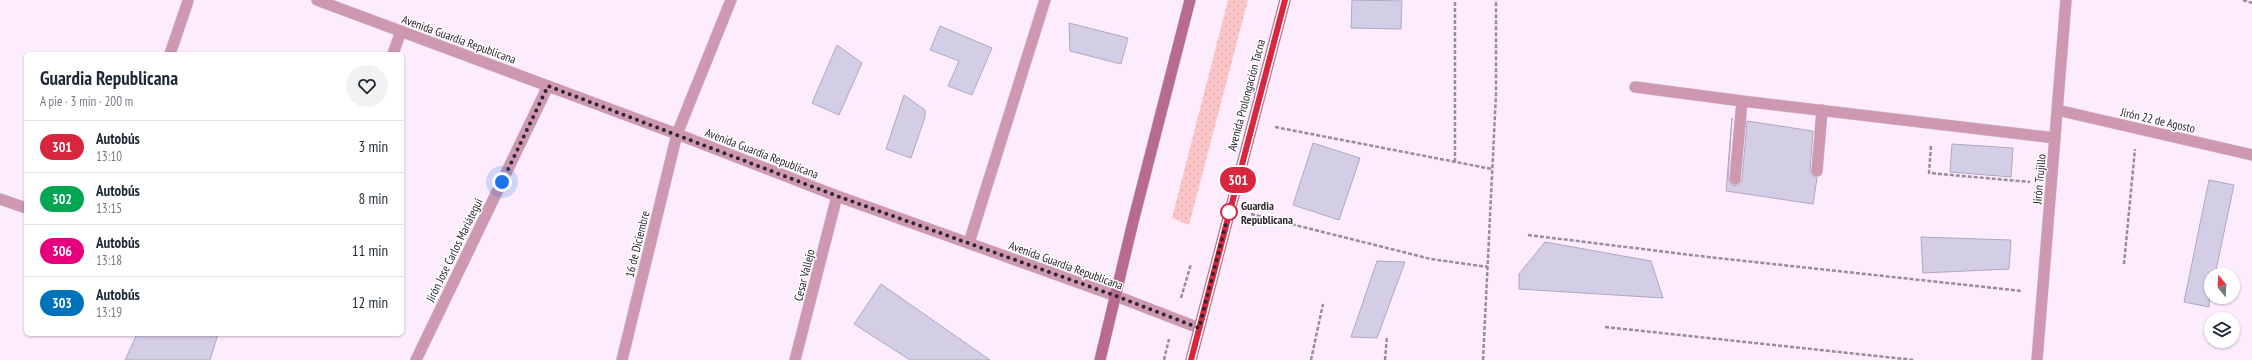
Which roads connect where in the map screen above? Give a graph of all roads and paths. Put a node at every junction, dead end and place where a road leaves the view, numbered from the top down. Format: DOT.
graph roads {
  1 [pos="317,0"];
  2 [pos="731,0"];
  3 [pos="1045,0"];
  4 [pos="1190,0"];
  5 [pos="1285,0"];
  6 [pos="1455,0"];
  7 [pos="1496,0"];
  8 [pos="2066,0"];
  9 [pos="2243,0"];
  10 [pos="188,1"];
  11 [pos="2252,3"];
  12 [pos="401,31"];
  13 [pos="171,52"];
  14 [pos="394,52"];
  15 [pos="548,86"];
  16 [pos="1635,87"];
  17 [pos="1742,101"];
  18 [pos="1822,110"];
  19 [pos="2058,110"];
  20 [pos="1253,122"];
  21 [pos="1932,123"];
  22 [pos="2137,128"];
  23 [pos="677,134"];
  24 [pos="2056,138"];
  25 [pos="2252,155"];
  26 [pos="1455,162"];
  27 [pos="1492,169"];
  28 [pos="1817,171"];
  29 [pos="1735,178"];
  30 [pos="2052,184"];
  31 [pos="837,196"];
  32 [pos="0,199"];
  33 [pos="24,207"];
  34 [pos="1230,208"];
  35 [pos="1528,234"];
  36 [pos="969,243"];
  37 [pos="2124,264"];
  38 [pos="1488,267"];
  39 [pos="2042,293"];
  40 [pos="1116,296"];
  41 [pos="1323,304"];
  42 [pos="1606,327"];
  43 [pos="1199,328"];
  44 [pos="1387,336"];
  45 [pos="1867,355"];
  46 [pos="416,360"];
  47 [pos="622,360"];
  48 [pos="795,360"];
  49 [pos="1100,360"];
  50 [pos="1191,360"];
  51 [pos="1311,360"];
  52 [pos="1385,360"];
  53 [pos="1483,360"];
  54 [pos="1866,360"];
  55 [pos="1914,360"];
  56 [pos="2037,360"];
  1 -- 12 [label="street, Avenida Guardia Republicana"];
  2 -- 23 [label="street, 16 de Diciembre"];
  3 -- 36 [label="street"];
  4 -- 40 [label="main road"];
  5 -- 20 [label="main road, Avenida Prolongación Tacna"];
  6 -- 26 [label="path"];
  7 -- 27 [label="path"];
  8 -- 19 [label="street, Jirón Trujillo"];
  9 -- 11 [label="path"];
  10 -- 13 [label="street"];
  12 -- 14 [label="street"];
  12 -- 15 [label="street, Avenida Guardia Republicana"];
  15 -- 23 [label="street, Avenida Guardia Republicana"];
  15 -- 46 [label="street, Jirón Jose Carlos Mariátegui"];
  16 -- 17 [label="street"];
  17 -- 18 [label="street"];
  17 -- 29 [label="street"];
  18 -- 21 [label="street"];
  18 -- 28 [label="street"];
  19 -- 22 [label="street, Jirón 22 de Agosto"];
  19 -- 24 [label="street, Jirón Trujillo"];
  20 -- 26 [label="path"];
  20 -- 34 [label="main road, Avenida Prolongación Tacna"];
  21 -- 24 [label="street"];
  21 -- 30 [label="path"];
  22 -- 25 [label="street, Jirón 22 de Agosto"];
  22 -- 37 [label="path"];
  23 -- 31 [label="street, Avenida Guardia Republicana"];
  23 -- 47 [label="street, 16 de Diciembre"];
  24 -- 30 [label="street, Jirón Trujillo"];
  26 -- 27 [label="path"];
  27 -- 38 [label="path"];
  30 -- 39 [label="street, Jirón Trujillo"];
  31 -- 36 [label="street, Avenida Guardia Republicana"];
  31 -- 48 [label="street, Cesar Vallejo"];
  32 -- 33 [label="street"];
  34 -- 38 [label="path"];
  34 -- 43 [label="main road, Avenida Prolongación Tacna"];
  35 -- 39 [label="path"];
  36 -- 40 [label="street, Avenida Guardia Republicana"];
  38 -- 53 [label="path"];
  39 -- 56 [label="street, Jirón Trujillo"];
  40 -- 43 [label="street, Avenida Guardia Republicana"];
  40 -- 49 [label="main road"];
  41 -- 51 [label="path"];
  42 -- 45 [label="path"];
  43 -- 50 [label="main road, Avenida Prolongación Tacna"];
  44 -- 52 [label="path"];
  45 -- 54 [label="path"];
  45 -- 55 [label="path"];
}
